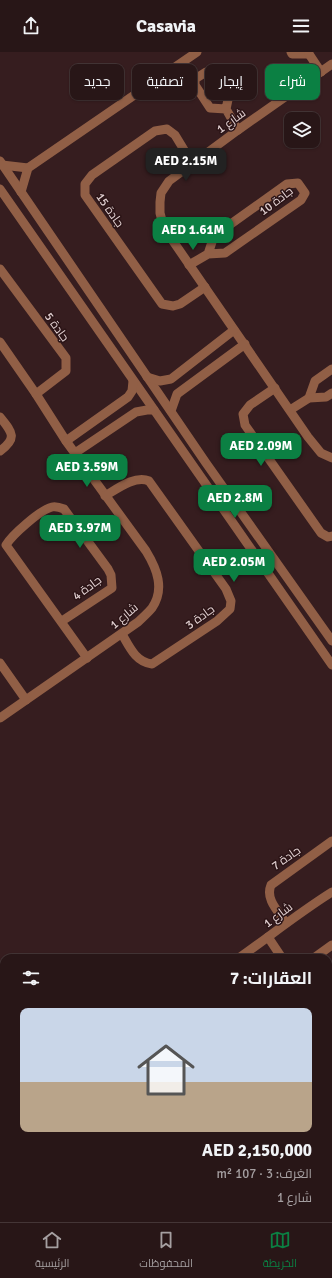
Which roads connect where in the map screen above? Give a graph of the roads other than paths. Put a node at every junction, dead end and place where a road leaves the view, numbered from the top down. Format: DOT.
graph roads {
  1 [pos="197,52"];
  2 [pos="291,52"];
  3 [pos="309,53"];
  4 [pos="332,64"];
  5 [pos="321,72"];
  6 [pos="226,109"];
  7 [pos="238,130"];
  8 [pos="1,163"];
  9 [pos="192,163"];
  10 [pos="28,168"];
  11 [pos="0,189"];
  12 [pos="21,192"];
  13 [pos="208,254"];
  14 [pos="189,265"];
  15 [pos="0,269"];
  16 [pos="74,270"];
  17 [pos="62,278"];
  18 [pos="205,287"];
  19 [pos="86,288"];
  20 [pos="75,297"];
  21 [pos="234,330"];
  22 [pos="0,342"];
  23 [pos="245,344"];
  24 [pos="332,369"];
  25 [pos="147,377"];
  26 [pos="133,381"];
  27 [pos="275,388"];
  28 [pos="332,393"];
  29 [pos="36,394"];
  30 [pos="309,398"];
  31 [pos="154,410"];
  32 [pos="290,410"];
  33 [pos="171,411"];
  34 [pos="0,417"];
  35 [pos="66,441"];
  36 [pos="0,451"];
  37 [pos="75,453"];
  38 [pos="332,458"];
  39 [pos="106,496"];
  40 [pos="235,503"];
  41 [pos="222,509"];
  42 [pos="246,519"];
  43 [pos="235,527"];
  44 [pos="332,536"];
  45 [pos="62,621"];
  46 [pos="122,634"];
  47 [pos="332,642"];
  48 [pos="87,658"];
  49 [pos="332,665"];
  50 [pos="1,666"];
  51 [pos="26,700"];
  52 [pos="0,718"];
  53 [pos="332,841"];
  54 [pos="332,892"];
  55 [pos="286,923"];
  56 [pos="268,937"];
  57 [pos="332,945"];
  58 [pos="245,954"];
  59 [pos="279,954"];
  60 [pos="320,954"];
  1 -- 10 [label="street"];
  2 -- 3 [label="street"];
  3 -- 5 [label="street"];
  4 -- 5 [label="street, شارع 1"];
  5 -- 7 [label="street, شارع 1"];
  6 -- 7 [label="street"];
  7 -- 9 [label="street, شارع 1"];
  8 -- 10 [label="street"];
  8 -- 12 [label="street"];
  9 -- 14 [label="street, شارع 1"];
  9 -- 18 [label="street, جادة 15"];
  10 -- 12 [label="street"];
  11 -- 17 [label="street"];
  12 -- 16 [label="street"];
  13 -- 13 [label="street, جادة 10"];
  13 -- 14 [label="street, جادة 10"];
  14 -- 18 [label="street, شارع 1"];
  15 -- 29 [label="street, جادة 5"];
  16 -- 17 [label="street"];
  16 -- 19 [label="street"];
  17 -- 20 [label="street"];
  18 -- 21 [label="street, شارع 1"];
  19 -- 20 [label="street"];
  19 -- 25 [label="street"];
  20 -- 26 [label="street"];
  21 -- 23 [label="street, شارع 1"];
  21 -- 25 [label="street"];
  22 -- 29 [label="street, شارع 1"];
  23 -- 27 [label="street, شارع 1"];
  23 -- 33 [label="street"];
  24 -- 30 [label="street"];
  25 -- 33 [label="street"];
  26 -- 31 [label="street"];
  26 -- 35 [label="street"];
  27 -- 32 [label="street, شارع 1"];
  27 -- 44 [label="street"];
  28 -- 30 [label="street"];
  29 -- 35 [label="street, شارع 1"];
  30 -- 32 [label="street"];
  31 -- 37 [label="street"];
  31 -- 41 [label="street"];
  32 -- 38 [label="street, شارع 1"];
  33 -- 40 [label="street"];
  34 -- 36 [label="street"];
  35 -- 37 [label="street, شارع 1"];
  37 -- 39 [label="street, شارع 1"];
  39 -- 46 [label="street, شارع 1"];
  39 -- 46 [label="street, جادة 3"];
  40 -- 41 [label="street"];
  40 -- 42 [label="street"];
  41 -- 43 [label="street"];
  42 -- 43 [label="street"];
  42 -- 47 [label="street"];
  43 -- 49 [label="street"];
  45 -- 45 [label="street, جادة 4"];
  45 -- 48 [label="street, جادة 4"];
  46 -- 48 [label="street, شارع 1"];
  48 -- 51 [label="street, شارع 1"];
  50 -- 51 [label="street"];
  51 -- 52 [label="street, شارع 1"];
  53 -- 55 [label="street, جادة 7"];
  54 -- 55 [label="street, شارع 1"];
  55 -- 56 [label="street, شارع 1"];
  56 -- 58 [label="street, شارع 1"];
  56 -- 59 [label="street"];
  57 -- 60 [label="street"];
}
